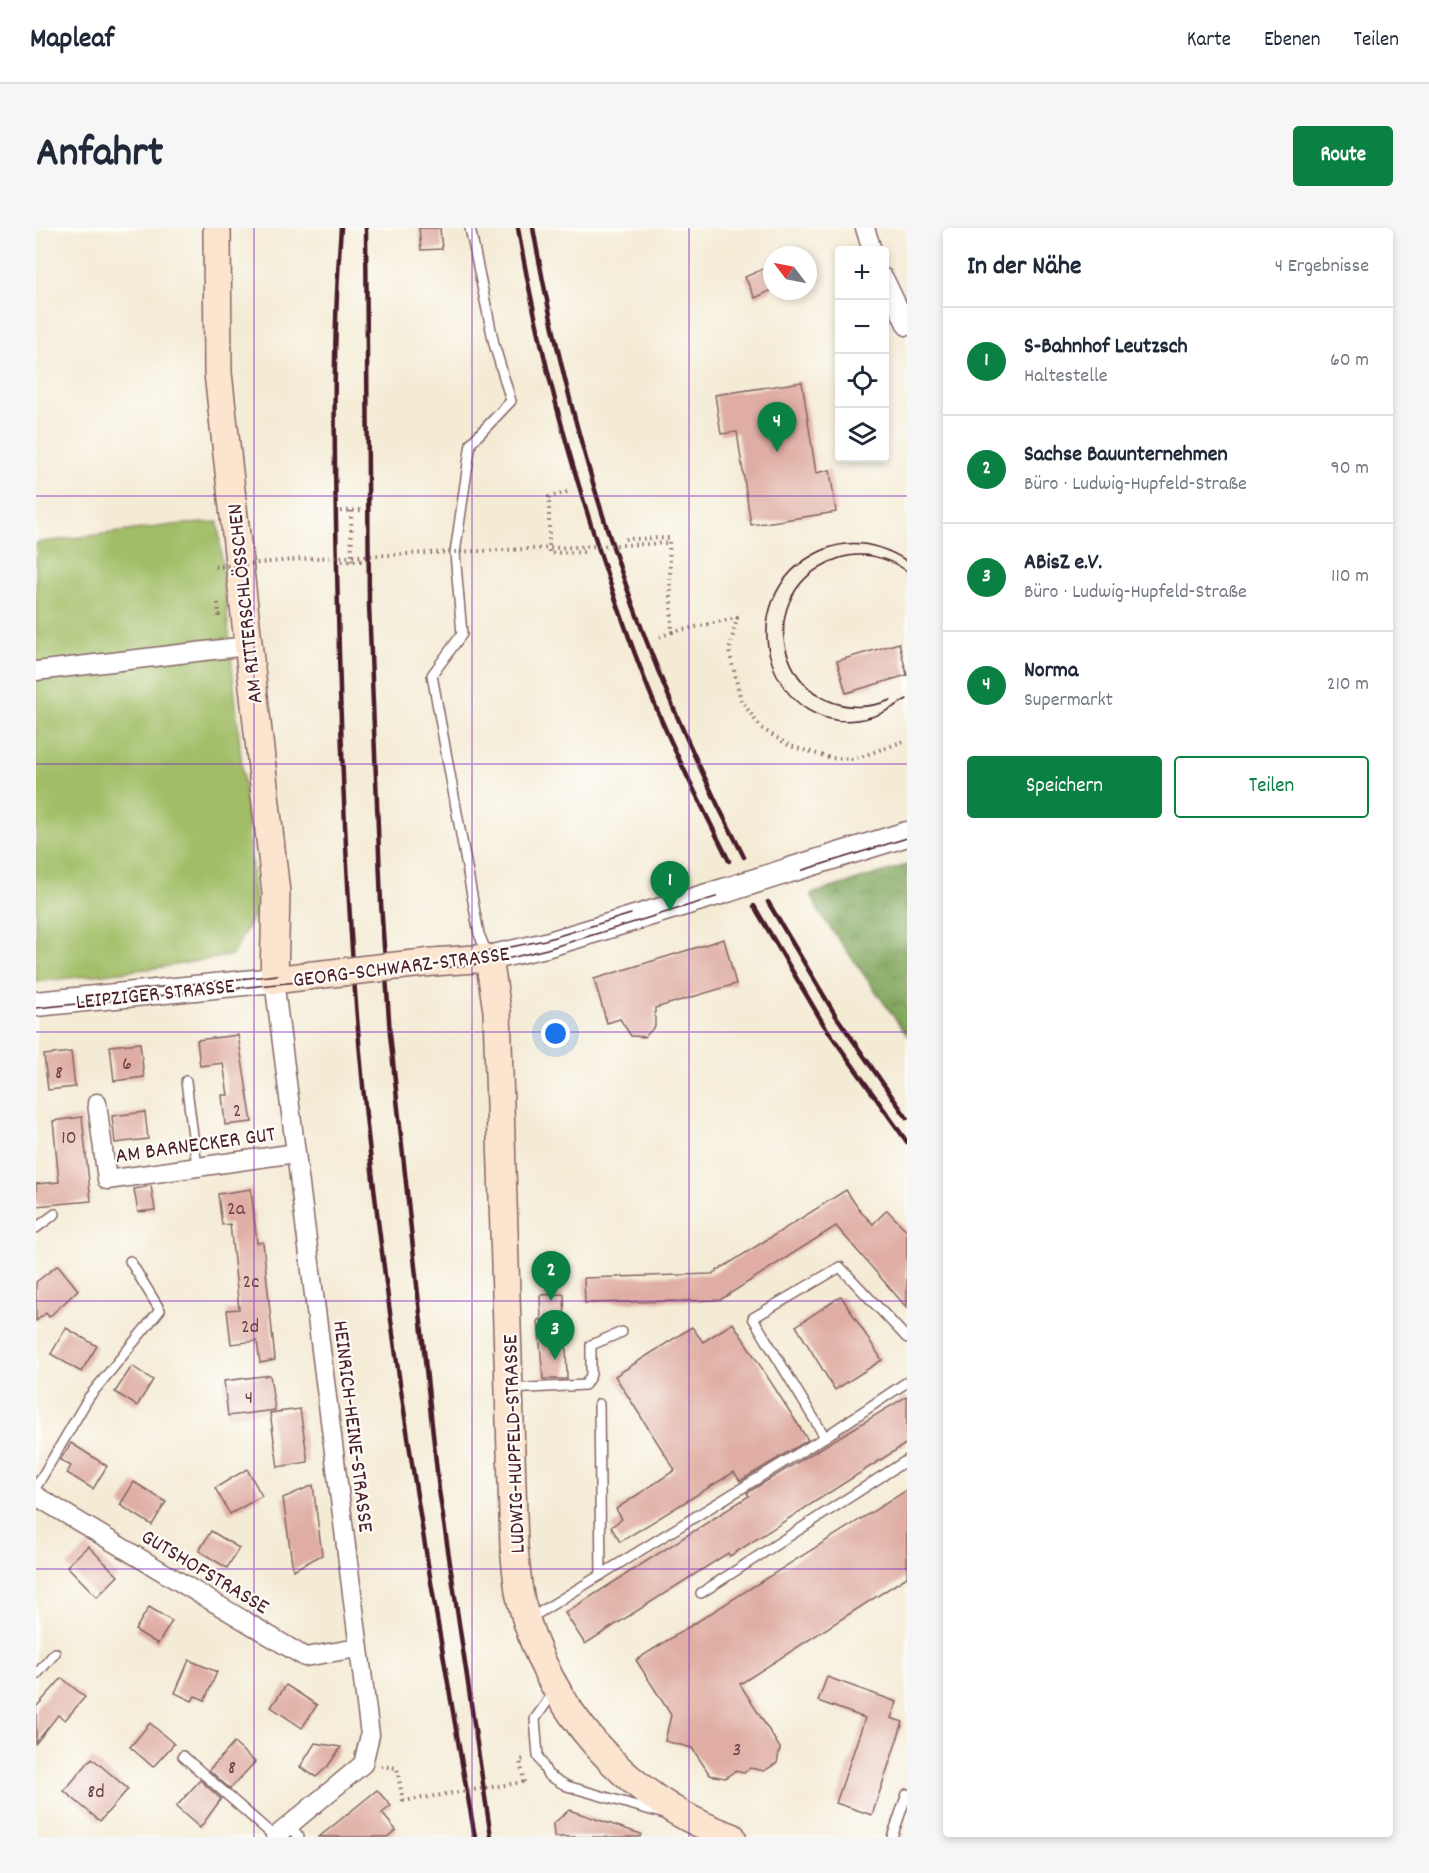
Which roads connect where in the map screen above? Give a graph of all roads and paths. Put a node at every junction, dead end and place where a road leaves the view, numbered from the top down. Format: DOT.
graph roads {
  1 [pos="217,228"];
  2 [pos="470,228"];
  3 [pos="865,228"];
  4 [pos="871,246"];
  5 [pos="889,287"];
  6 [pos="907,326"];
  7 [pos="567,492"];
  8 [pos="363,510"];
  9 [pos="341,511"];
  10 [pos="351,511"];
  11 [pos="625,539"];
  12 [pos="669,540"];
  13 [pos="549,551"];
  14 [pos="587,552"];
  15 [pos="352,559"];
  16 [pos="342,561"];
  17 [pos="364,561"];
  18 [pos="214,567"];
  19 [pos="672,632"];
  20 [pos="660,637"];
  21 [pos="248,646"];
  22 [pos="36,671"];
  23 [pos="907,740"];
  24 [pos="907,834"];
  25 [pos="489,958"];
  26 [pos="274,980"];
  27 [pos="36,1004"];
  28 [pos="186,1081"];
  29 [pos="97,1103"];
  30 [pos="296,1153"];
  31 [pos="196,1167"];
  32 [pos="55,1214"];
  33 [pos="36,1228"];
  34 [pos="130,1261"];
  35 [pos="622,1332"];
  36 [pos="907,1338"];
  37 [pos="907,1382"];
  38 [pos="509,1389"];
  39 [pos="599,1404"];
  40 [pos="825,1437"];
  41 [pos="907,1460"];
  42 [pos="36,1487"];
  43 [pos="36,1496"];
  44 [pos="601,1575"];
  45 [pos="701,1593"];
  46 [pos="527,1621"];
  47 [pos="358,1648"];
  48 [pos="55,1653"];
  49 [pos="36,1675"];
  50 [pos="555,1690"];
  51 [pos="183,1756"];
  52 [pos="520,1760"];
  53 [pos="397,1768"];
  54 [pos="907,1794"];
  55 [pos="699,1825"];
  56 [pos="295,1831"];
  57 [pos="275,1837"];
  58 [pos="732,1837"];
  59 [pos="892,1837"];
  1 -- 21 [label="main road, AM RITTERSCHLÖSSCHEN"];
  2 -- 25 [label="lane"];
  3 -- 4 [label="street"];
  5 -- 6 [label="street"];
  7 -- 13 [label="path"];
  8 -- 10 [label="path"];
  9 -- 10 [label="path"];
  10 -- 15 [label="path"];
  11 -- 12 [label="path"];
  12 -- 13 [label="path, bridge"];
  12 -- 19 [label="path"];
  13 -- 14 [label="path"];
  13 -- 15 [label="path, bridge"];
  15 -- 16 [label="path"];
  15 -- 17 [label="path"];
  15 -- 18 [label="path, bridge"];
  19 -- 20 [label="path"];
  19 -- 23 [label="path"];
  21 -- 22 [label="street"];
  21 -- 26 [label="main road, AM RITTERSCHLÖSSCHEN"];
  24 -- 25 [label="street, GEORG-SCHWARZ-STRASSE, bridge"];
  25 -- 26 [label="main road, GEORG-SCHWARZ-STRASSE, bridge"];
  25 -- 38 [label="main road, LUDWIG-HUPFELD-STRASSE"];
  26 -- 27 [label="street, LEIPZIGER STRASSE"];
  26 -- 30 [label="street, HEINRICH-HEINE-STRASSE"];
  28 -- 31 [label="lane"];
  29 -- 31 [label="street, AM BARNECKER GUT"];
  30 -- 31 [label="street, AM BARNECKER GUT"];
  30 -- 47 [label="street, HEINRICH-HEINE-STRASSE"];
  32 -- 33 [label="lane"];
  34 -- 42 [label="lane"];
  35 -- 38 [label="lane"];
  36 -- 40 [label="lane"];
  37 -- 40 [label="lane"];
  38 -- 46 [label="main road, LUDWIG-HUPFELD-STRASSE"];
  39 -- 44 [label="lane"];
  40 -- 44 [label="lane"];
  41 -- 45 [label="lane"];
  43 -- 47 [label="street, GUTSHOFSTRASSE"];
  44 -- 46 [label="lane"];
  46 -- 50 [label="main road, LUDWIG-HUPFELD-STRASSE"];
  47 -- 56 [label="street, HEINRICH-HEINE-STRASSE"];
  48 -- 49 [label="lane"];
  50 -- 55 [label="main road, LUDWIG-HUPFELD-STRASSE"];
  50 -- 55 [label="lane"];
  51 -- 57 [label="lane"];
  52 -- 53 [label="path, bridge"];
  54 -- 59 [label="lane"];
  55 -- 58 [label="main road, LUDWIG-HUPFELD-STRASSE"];
  56 -- 57 [label="street, HEINRICH-HEINE-STRASSE"];
}
